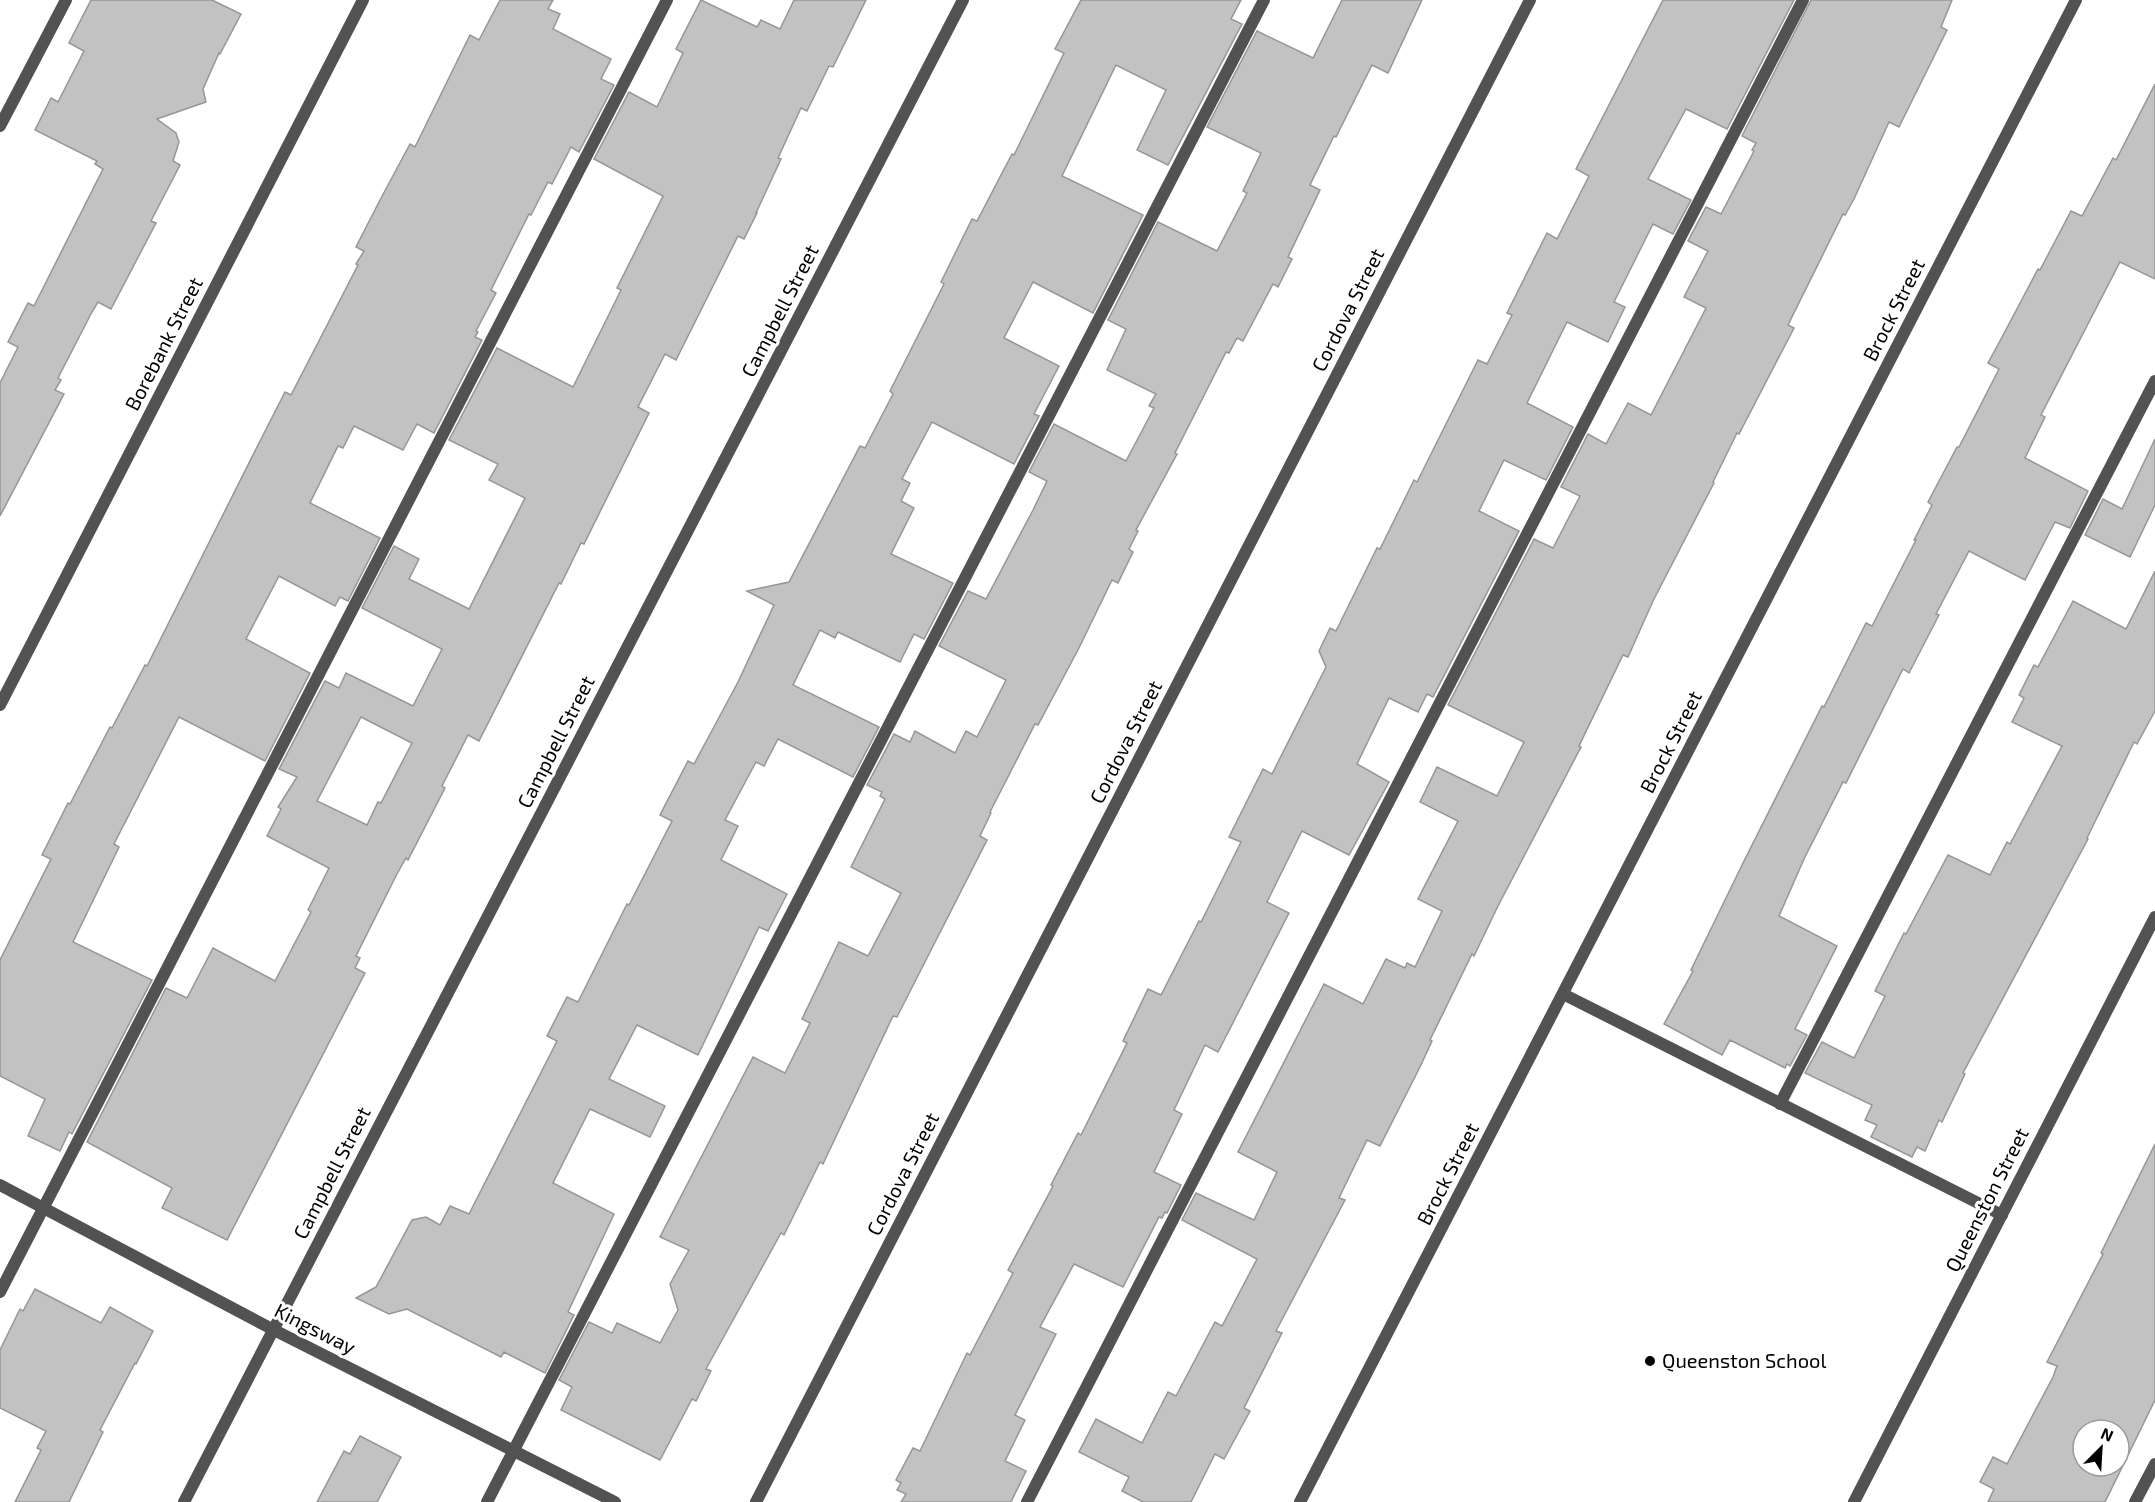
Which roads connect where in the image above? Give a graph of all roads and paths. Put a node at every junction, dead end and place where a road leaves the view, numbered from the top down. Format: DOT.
graph roads {
  1 [pos="66,0"];
  2 [pos="363,0"];
  3 [pos="667,0"];
  4 [pos="963,0"];
  5 [pos="1264,0"];
  6 [pos="1530,0"];
  7 [pos="1803,0"];
  8 [pos="2076,0"];
  9 [pos="0,126"];
  10 [pos="2155,381"];
  11 [pos="0,705"];
  12 [pos="2155,917"];
  13 [pos="1563,994"];
  14 [pos="1780,1104"];
  15 [pos="0,1185"];
  16 [pos="43,1208"];
  17 [pos="2002,1215"];
  18 [pos="0,1292"];
  19 [pos="272,1329"];
  20 [pos="513,1450"];
  21 [pos="2155,1464"];
  22 [pos="184,1502"];
  23 [pos="487,1502"];
  24 [pos="615,1502"];
  25 [pos="756,1502"];
  26 [pos="1027,1502"];
  27 [pos="1300,1502"];
  28 [pos="1854,1502"];
  29 [pos="2135,1502"];
  1 -- 9 [label="street"];
  2 -- 11 [label="street, Borebank Street"];
  3 -- 16 [label="street"];
  4 -- 19 [label="street, Campbell Street"];
  5 -- 20 [label="street"];
  6 -- 25 [label="street, Cordova Street"];
  7 -- 26 [label="street"];
  8 -- 13 [label="street, Brock Street"];
  10 -- 14 [label="street"];
  12 -- 17 [label="street, Queenston Street"];
  13 -- 14 [label="street"];
  13 -- 27 [label="street, Brock Street"];
  14 -- 17 [label="street"];
  15 -- 16 [label="street, Kingsway"];
  16 -- 18 [label="street"];
  16 -- 19 [label="street, Kingsway"];
  17 -- 28 [label="street, Queenston Street"];
  19 -- 20 [label="street, Kingsway"];
  19 -- 22 [label="street, Campbell Street"];
  20 -- 23 [label="street"];
  20 -- 24 [label="street, Kingsway"];
  21 -- 29 [label="street"];
}
